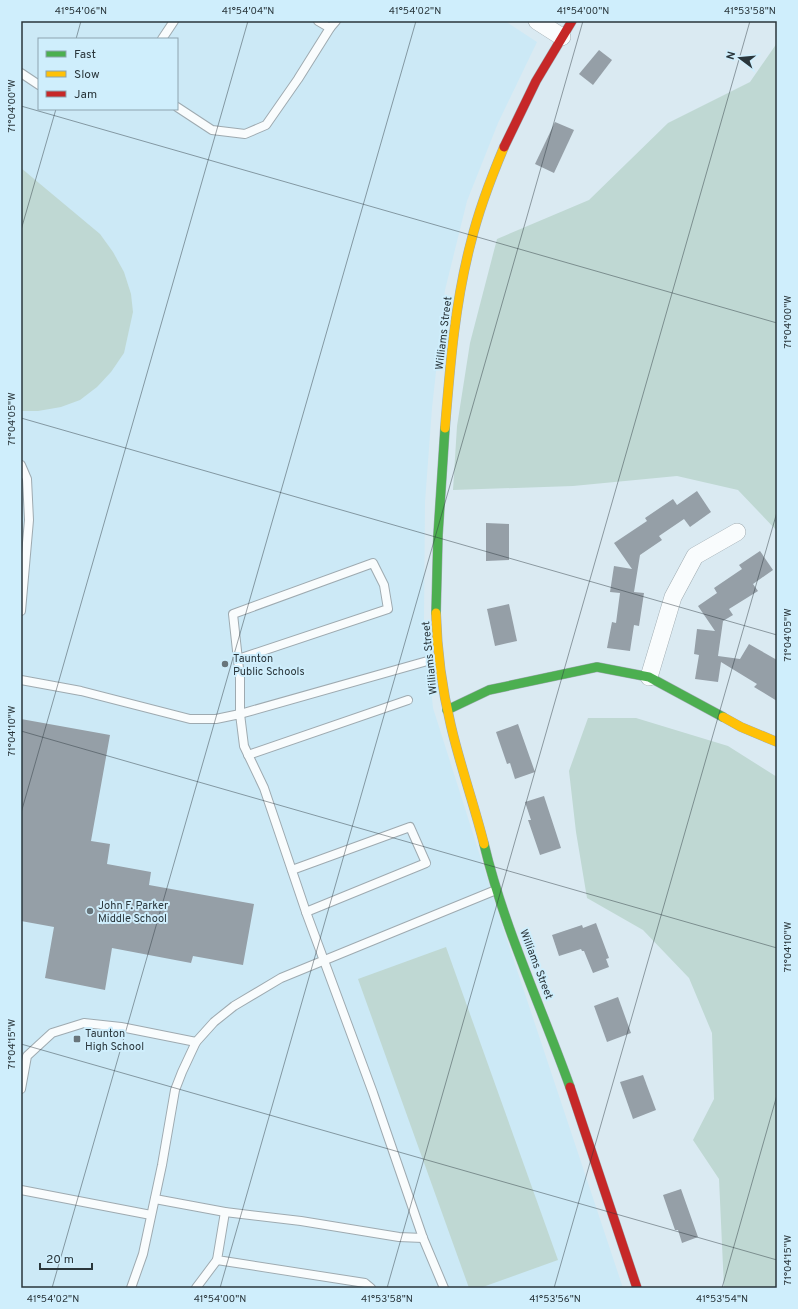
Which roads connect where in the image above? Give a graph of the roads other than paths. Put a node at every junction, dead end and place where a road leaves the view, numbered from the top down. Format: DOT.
graph roads {
  1 [pos="174,21"];
  2 [pos="318,21"];
  3 [pos="336,21"];
  4 [pos="537,21"];
  5 [pos="572,21"];
  6 [pos="330,28"];
  7 [pos="562,37"];
  8 [pos="163,38"];
  9 [pos="21,73"];
  10 [pos="38,84"];
  11 [pos="178,108"];
  12 [pos="21,465"];
  13 [pos="737,532"];
  14 [pos="21,611"];
  15 [pos="439,657"];
  16 [pos="238,659"];
  17 [pos="649,677"];
  18 [pos="21,680"];
  19 [pos="408,700"];
  20 [pos="447,710"];
  21 [pos="240,714"];
  22 [pos="777,742"];
  23 [pos="248,755"];
  24 [pos="292,870"];
  25 [pos="496,890"];
  26 [pos="306,912"];
  27 [pos="325,961"];
  28 [pos="196,1042"];
  29 [pos="21,1089"];
  30 [pos="21,1190"];
  31 [pos="155,1200"];
  32 [pos="225,1212"];
  33 [pos="151,1215"];
  34 [pos="423,1238"];
  35 [pos="217,1260"];
  36 [pos="131,1288"];
  37 [pos="196,1288"];
  38 [pos="371,1288"];
  39 [pos="444,1288"];
  40 [pos="637,1288"];
  1 -- 8 [label="lane"];
  2 -- 6 [label="lane"];
  3 -- 6 [label="lane"];
  4 -- 7 [label="street"];
  5 -- 7 [label="street, Williams Street"];
  6 -- 11 [label="lane"];
  7 -- 15 [label="street, Williams Street"];
  9 -- 10 [label="lane"];
  12 -- 14 [label="lane"];
  13 -- 17 [label="street"];
  15 -- 20 [label="street, Williams Street"];
  15 -- 21 [label="lane"];
  16 -- 16 [label="lane"];
  16 -- 21 [label="lane"];
  17 -- 20 [label="street"];
  17 -- 22 [label="street"];
  18 -- 21 [label="lane"];
  19 -- 23 [label="lane"];
  20 -- 25 [label="street, Williams Street"];
  21 -- 23 [label="lane"];
  23 -- 24 [label="lane"];
  24 -- 26 [label="lane"];
  24 -- 26 [label="lane"];
  25 -- 27 [label="lane"];
  25 -- 40 [label="street, Williams Street"];
  26 -- 27 [label="lane"];
  27 -- 28 [label="lane"];
  27 -- 34 [label="lane"];
  28 -- 29 [label="lane"];
  28 -- 31 [label="lane"];
  30 -- 33 [label="lane"];
  31 -- 32 [label="lane"];
  31 -- 33 [label="lane"];
  32 -- 34 [label="lane"];
  32 -- 35 [label="lane"];
  33 -- 36 [label="lane"];
  34 -- 39 [label="lane"];
  35 -- 37 [label="lane"];
  35 -- 38 [label="lane"];
}
